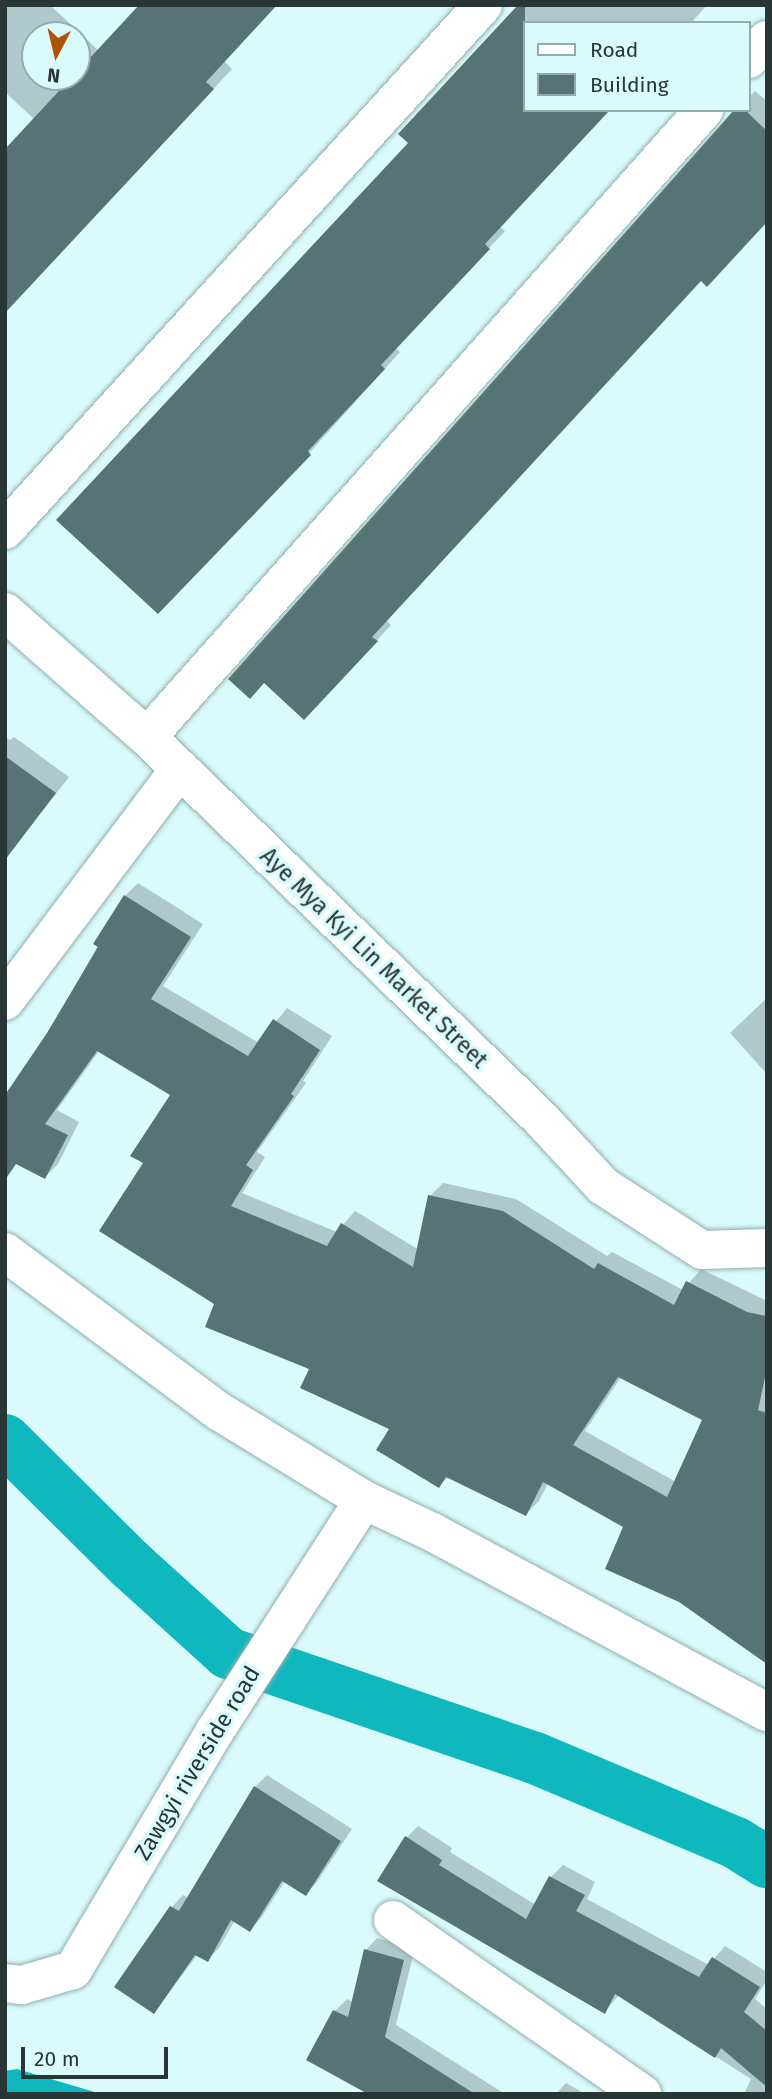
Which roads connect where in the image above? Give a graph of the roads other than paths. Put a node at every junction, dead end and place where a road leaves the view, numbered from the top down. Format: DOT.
graph roads {
  1 [pos="483,5"];
  2 [pos="767,40"];
  3 [pos="751,57"];
  4 [pos="702,112"];
  5 [pos="5,530"];
  6 [pos="5,612"];
  7 [pos="147,737"];
  8 [pos="180,769"];
  9 [pos="5,1001"];
  10 [pos="767,1248"];
  11 [pos="5,1252"];
  12 [pos="364,1500"];
  13 [pos="767,1712"];
  14 [pos="393,1920"];
  15 [pos="5,1983"];
  16 [pos="642,2094"];
  1 -- 5 [label="street"];
  2 -- 3 [label="street"];
  4 -- 7 [label="street"];
  6 -- 7 [label="street, Aye Mya Kyi Lin Market Street"];
  7 -- 8 [label="street, Aye Mya Kyi Lin Market Street"];
  8 -- 9 [label="street"];
  8 -- 10 [label="street, Aye Mya Kyi Lin Market Street"];
  11 -- 12 [label="street"];
  12 -- 13 [label="street"];
  12 -- 15 [label="street, Zawgyi riverside road"];
  14 -- 16 [label="street"];
}
